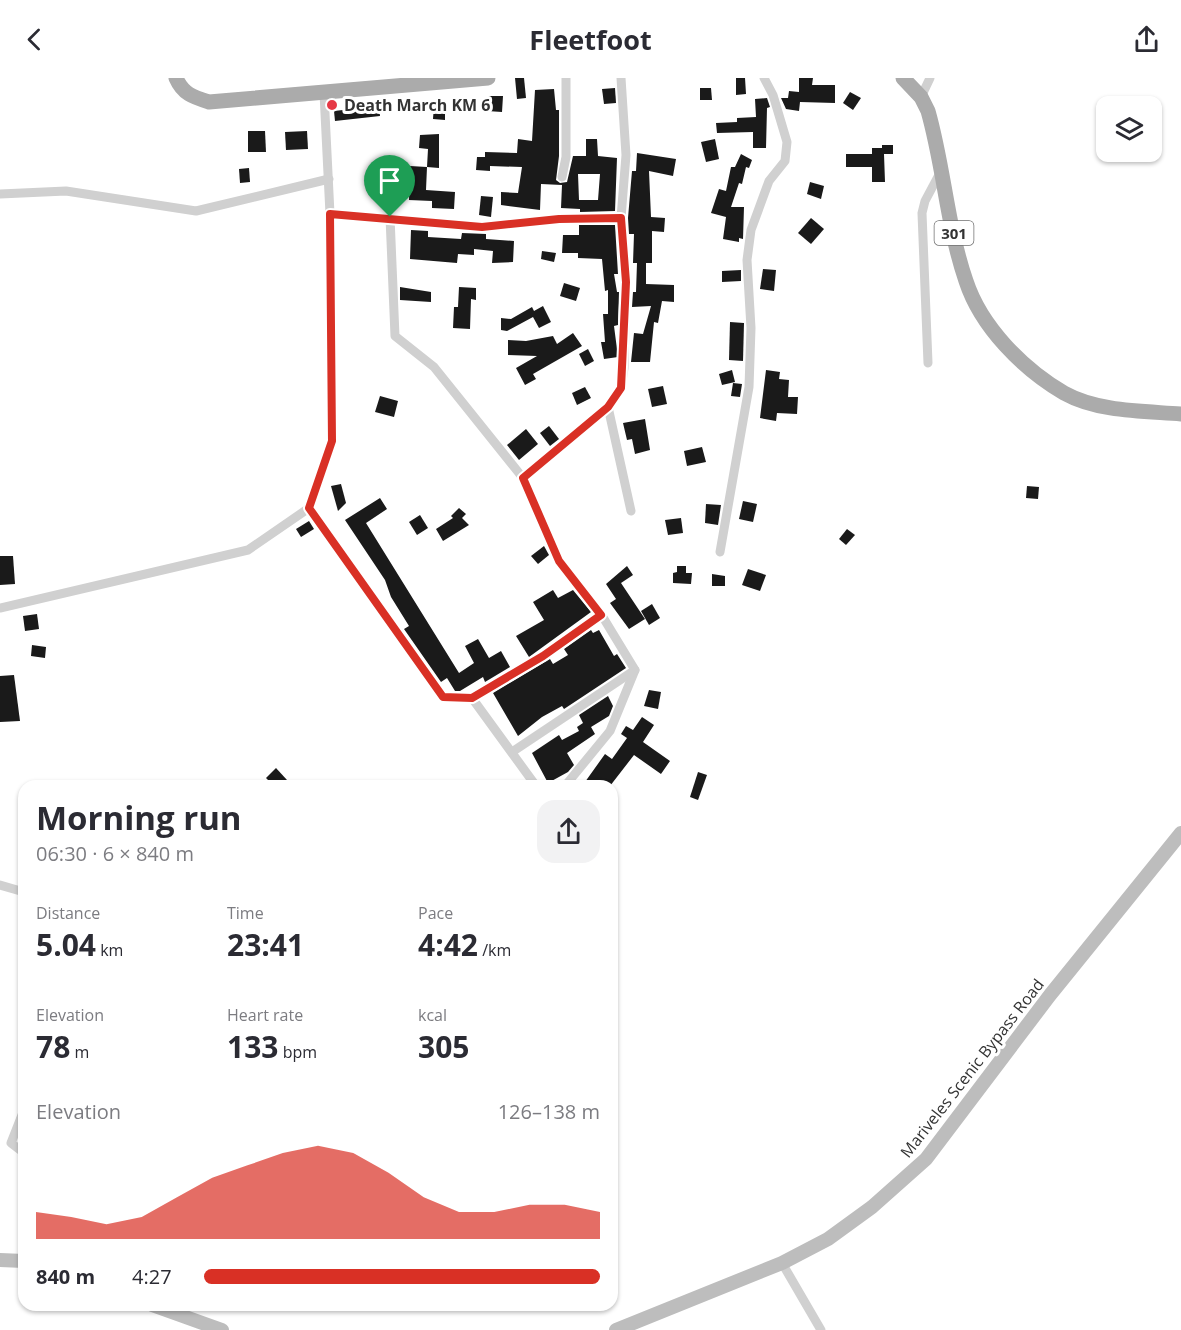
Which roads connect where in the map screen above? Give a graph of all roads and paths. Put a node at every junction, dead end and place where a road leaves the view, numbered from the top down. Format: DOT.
graph roads {
  1 [pos="176,78"];
  2 [pos="488,78"];
  3 [pos="566,78"];
  4 [pos="621,78"];
  5 [pos="764,78"];
  6 [pos="903,78"];
  7 [pos="930,78"];
  8 [pos="324,93"];
  9 [pos="921,97"];
  10 [pos="941,171"];
  11 [pos="562,177"];
  12 [pos="329,179"];
  13 [pos="0,194"];
  14 [pos="330,214"];
  15 [pos="390,217"];
  16 [pos="621,218"];
  17 [pos="928,363"];
  18 [pos="608,407"];
  19 [pos="1181,414"];
  20 [pos="523,478"];
  21 [pos="309,508"];
  22 [pos="632,512"];
  23 [pos="720,552"];
  24 [pos="0,608"];
  25 [pos="601,615"];
  26 [pos="635,670"];
  27 [pos="472,698"];
  28 [pos="512,752"];
  29 [pos="532,780"];
  30 [pos="570,780"];
  31 [pos="1181,833"];
  32 [pos="0,885"];
  33 [pos="18,890"];
  34 [pos="18,1124"];
  35 [pos="18,1149"];
  36 [pos="0,1260"];
  37 [pos="18,1261"];
  38 [pos="782,1263"];
  39 [pos="169,1311"];
  40 [pos="222,1330"];
  41 [pos="616,1330"];
  42 [pos="821,1330"];
  1 -- 8 [label="main road"];
  2 -- 8 [label="main road"];
  3 -- 11 [label="street"];
  4 -- 16 [label="street"];
  5 -- 23 [label="street"];
  6 -- 9 [label="main road, 301"];
  7 -- 9 [label="street"];
  8 -- 12 [label="street"];
  9 -- 10 [label="main road, 301"];
  10 -- 17 [label="street"];
  10 -- 19 [label="main road, 301"];
  12 -- 13 [label="street"];
  12 -- 14 [label="street"];
  14 -- 15 [label="street"];
  14 -- 21 [label="street"];
  15 -- 16 [label="street"];
  15 -- 20 [label="street"];
  16 -- 18 [label="street"];
  18 -- 20 [label="street"];
  18 -- 22 [label="street"];
  20 -- 25 [label="street"];
  21 -- 24 [label="street"];
  21 -- 27 [label="street"];
  25 -- 26 [label="street"];
  25 -- 27 [label="street"];
  26 -- 28 [label="street"];
  26 -- 30 [label="street"];
  27 -- 28 [label="street"];
  28 -- 29 [label="street"];
  31 -- 38 [label="main road, Mariveles Scenic Bypass Road"];
  32 -- 33 [label="street"];
  34 -- 35 [label="street"];
  36 -- 37 [label="main road"];
  38 -- 41 [label="main road, Mariveles Scenic Bypass Road"];
  38 -- 42 [label="street"];
  39 -- 40 [label="main road"];
}
